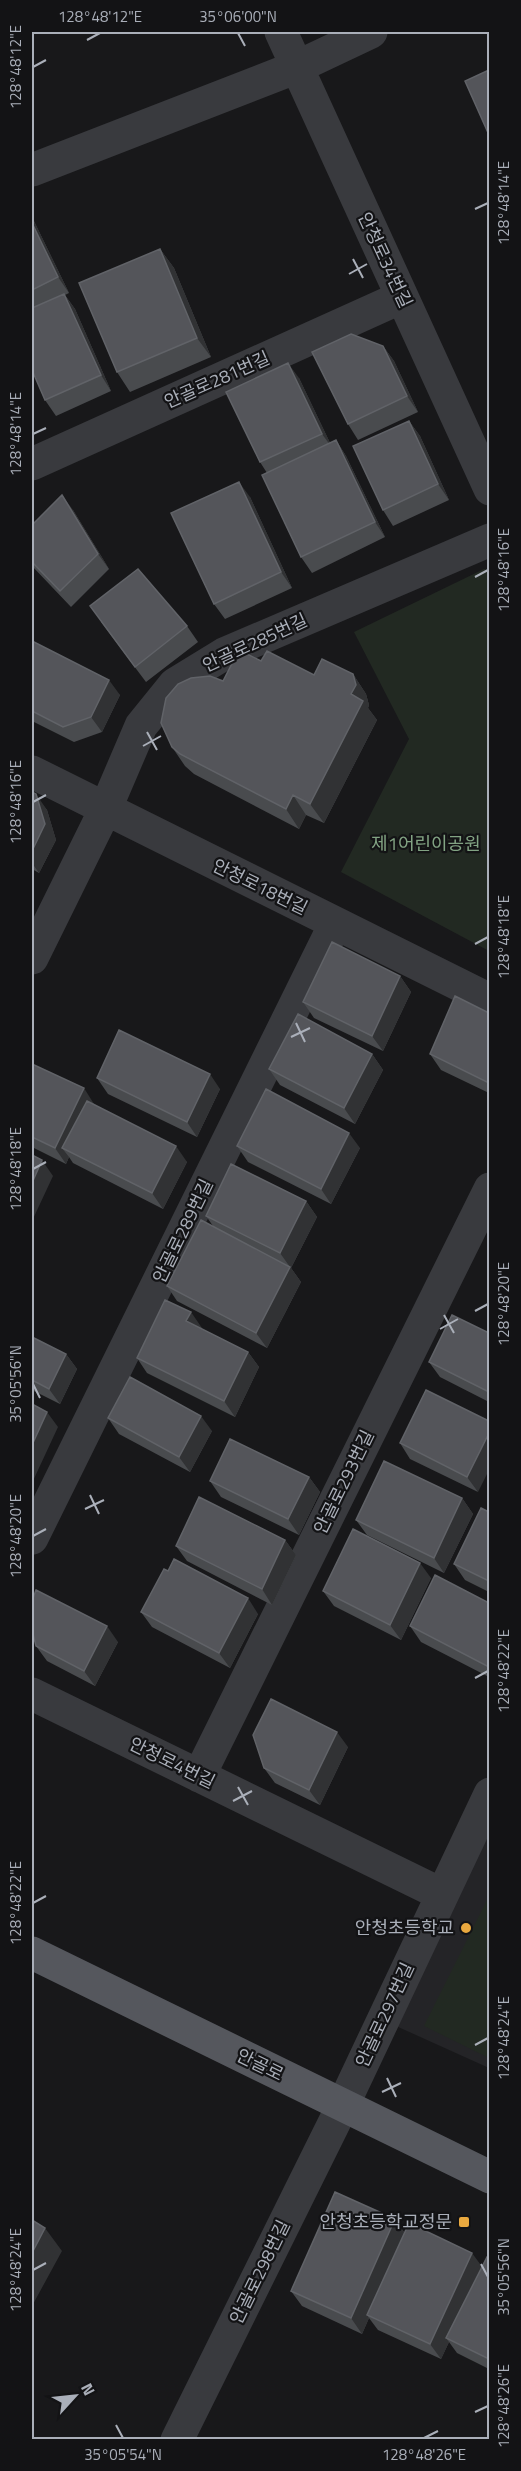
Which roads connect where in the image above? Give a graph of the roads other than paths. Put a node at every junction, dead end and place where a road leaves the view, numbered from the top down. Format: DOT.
graph roads {
  1 [pos="281,32"];
  2 [pos="370,32"];
  3 [pos="297,67"];
  4 [pos="32,170"];
  5 [pos="402,297"];
  6 [pos="32,464"];
  7 [pos="489,489"];
  8 [pos="489,540"];
  9 [pos="32,772"];
  10 [pos="105,810"];
  11 [pos="335,924"];
  12 [pos="32,958"];
  13 [pos="489,1000"];
  14 [pos="489,1189"];
  15 [pos="32,1538"];
  16 [pos="32,1695"];
  17 [pos="199,1776"];
  18 [pos="489,1794"];
  19 [pos="441,1894"];
  20 [pos="32,1953"];
  21 [pos="343,2105"];
  22 [pos="489,2177"];
  23 [pos="177,2439"];
  1 -- 3 [label="street, 안청로34번길"];
  2 -- 3 [label="street"];
  3 -- 4 [label="street"];
  3 -- 5 [label="street, 안청로34번길"];
  5 -- 6 [label="street, 안골로281번길"];
  5 -- 7 [label="street, 안청로34번길"];
  8 -- 10 [label="street, 안골로285번길"];
  9 -- 10 [label="street, 안청로18번길"];
  10 -- 11 [label="street, 안청로18번길"];
  10 -- 12 [label="street, 안골로285번길"];
  11 -- 13 [label="street, 안청로18번길"];
  11 -- 15 [label="street, 안골로289번길"];
  14 -- 17 [label="street, 안골로293번길"];
  16 -- 17 [label="street, 안청로4번길"];
  17 -- 19 [label="street, 안청로4번길"];
  18 -- 19 [label="street, 안골로297번길"];
  19 -- 21 [label="street, 안골로297번길"];
  20 -- 21 [label="main road, 안골로"];
  21 -- 22 [label="main road, 안골로"];
  21 -- 23 [label="street, 안골로298번길"];
}
